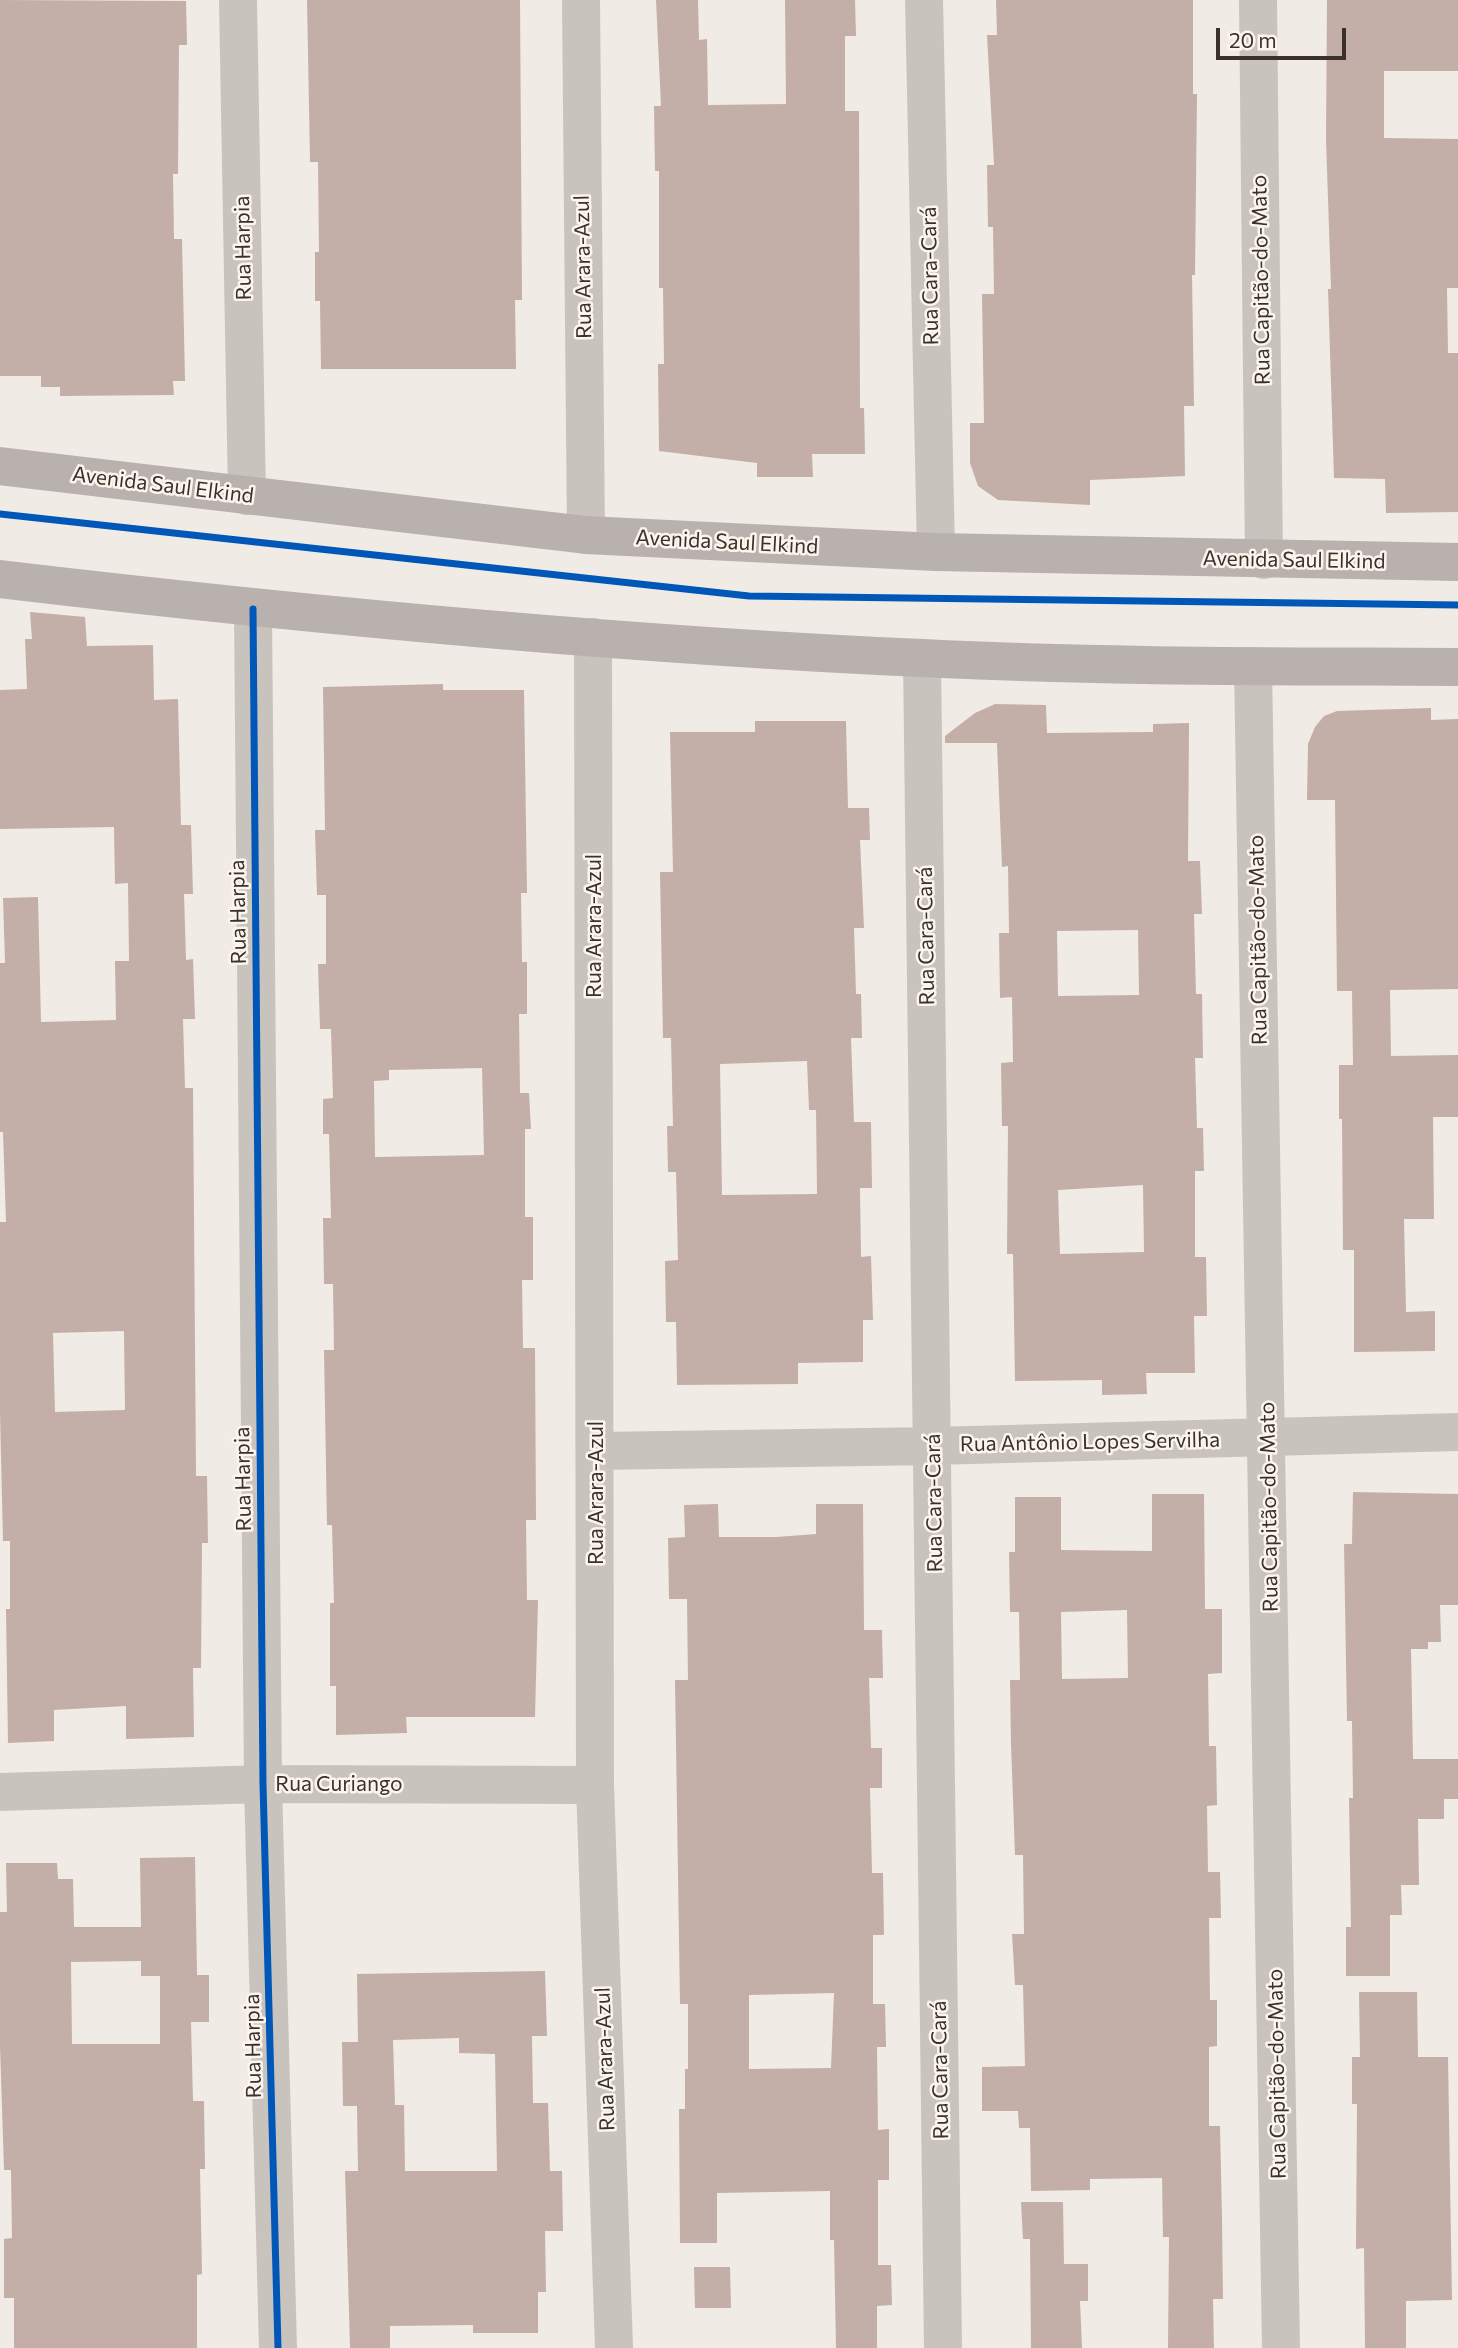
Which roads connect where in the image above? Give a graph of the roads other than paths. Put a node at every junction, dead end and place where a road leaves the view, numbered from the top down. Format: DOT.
graph roads {
  1 [pos="238,0"];
  2 [pos="581,0"];
  3 [pos="924,0"];
  4 [pos="1258,0"];
  5 [pos="0,466"];
  6 [pos="247,496"];
  7 [pos="586,535"];
  8 [pos="936,552"];
  9 [pos="1264,560"];
  10 [pos="1458,562"];
  11 [pos="0,579"];
  12 [pos="253,609"];
  13 [pos="593,637"];
  14 [pos="922,658"];
  15 [pos="1253,666"];
  16 [pos="1458,667"];
  17 [pos="1458,1432"];
  18 [pos="1268,1438"];
  19 [pos="933,1446"];
  20 [pos="597,1451"];
  21 [pos="263,1784"];
  22 [pos="595,1785"];
  23 [pos="0,1792"];
  24 [pos="278,2348"];
  25 [pos="614,2348"];
  26 [pos="943,2348"];
  27 [pos="1281,2348"];
  1 -- 6 [label="street, Rua Harpia"];
  2 -- 7 [label="street, Rua Arara-Azul"];
  3 -- 8 [label="street, Rua Cara-Cará"];
  4 -- 9 [label="street, Rua Capitão-do-Mato"];
  5 -- 6 [label="main road, Avenida Saul Elkind"];
  6 -- 7 [label="main road, Avenida Saul Elkind"];
  7 -- 8 [label="main road, Avenida Saul Elkind"];
  8 -- 9 [label="main road, Avenida Saul Elkind"];
  9 -- 10 [label="main road, Avenida Saul Elkind"];
  11 -- 12 [label="main road"];
  12 -- 13 [label="main road"];
  12 -- 21 [label="street, Rua Harpia"];
  13 -- 14 [label="main road"];
  13 -- 20 [label="street, Rua Arara-Azul"];
  14 -- 15 [label="main road"];
  14 -- 19 [label="street, Rua Cara-Cará"];
  15 -- 16 [label="main road"];
  15 -- 18 [label="street, Rua Capitão-do-Mato"];
  17 -- 18 [label="street, Rua Antônio Lopes Servilha"];
  18 -- 19 [label="street, Rua Antônio Lopes Servilha"];
  18 -- 27 [label="street, Rua Capitão-do-Mato"];
  19 -- 20 [label="street, Rua Antônio Lopes Servilha"];
  19 -- 26 [label="street, Rua Cara-Cará"];
  20 -- 22 [label="street, Rua Arara-Azul"];
  21 -- 22 [label="street, Rua Curiango"];
  21 -- 23 [label="street, Rua Curiango"];
  21 -- 24 [label="street, Rua Harpia"];
  22 -- 25 [label="street, Rua Arara-Azul"];
}
